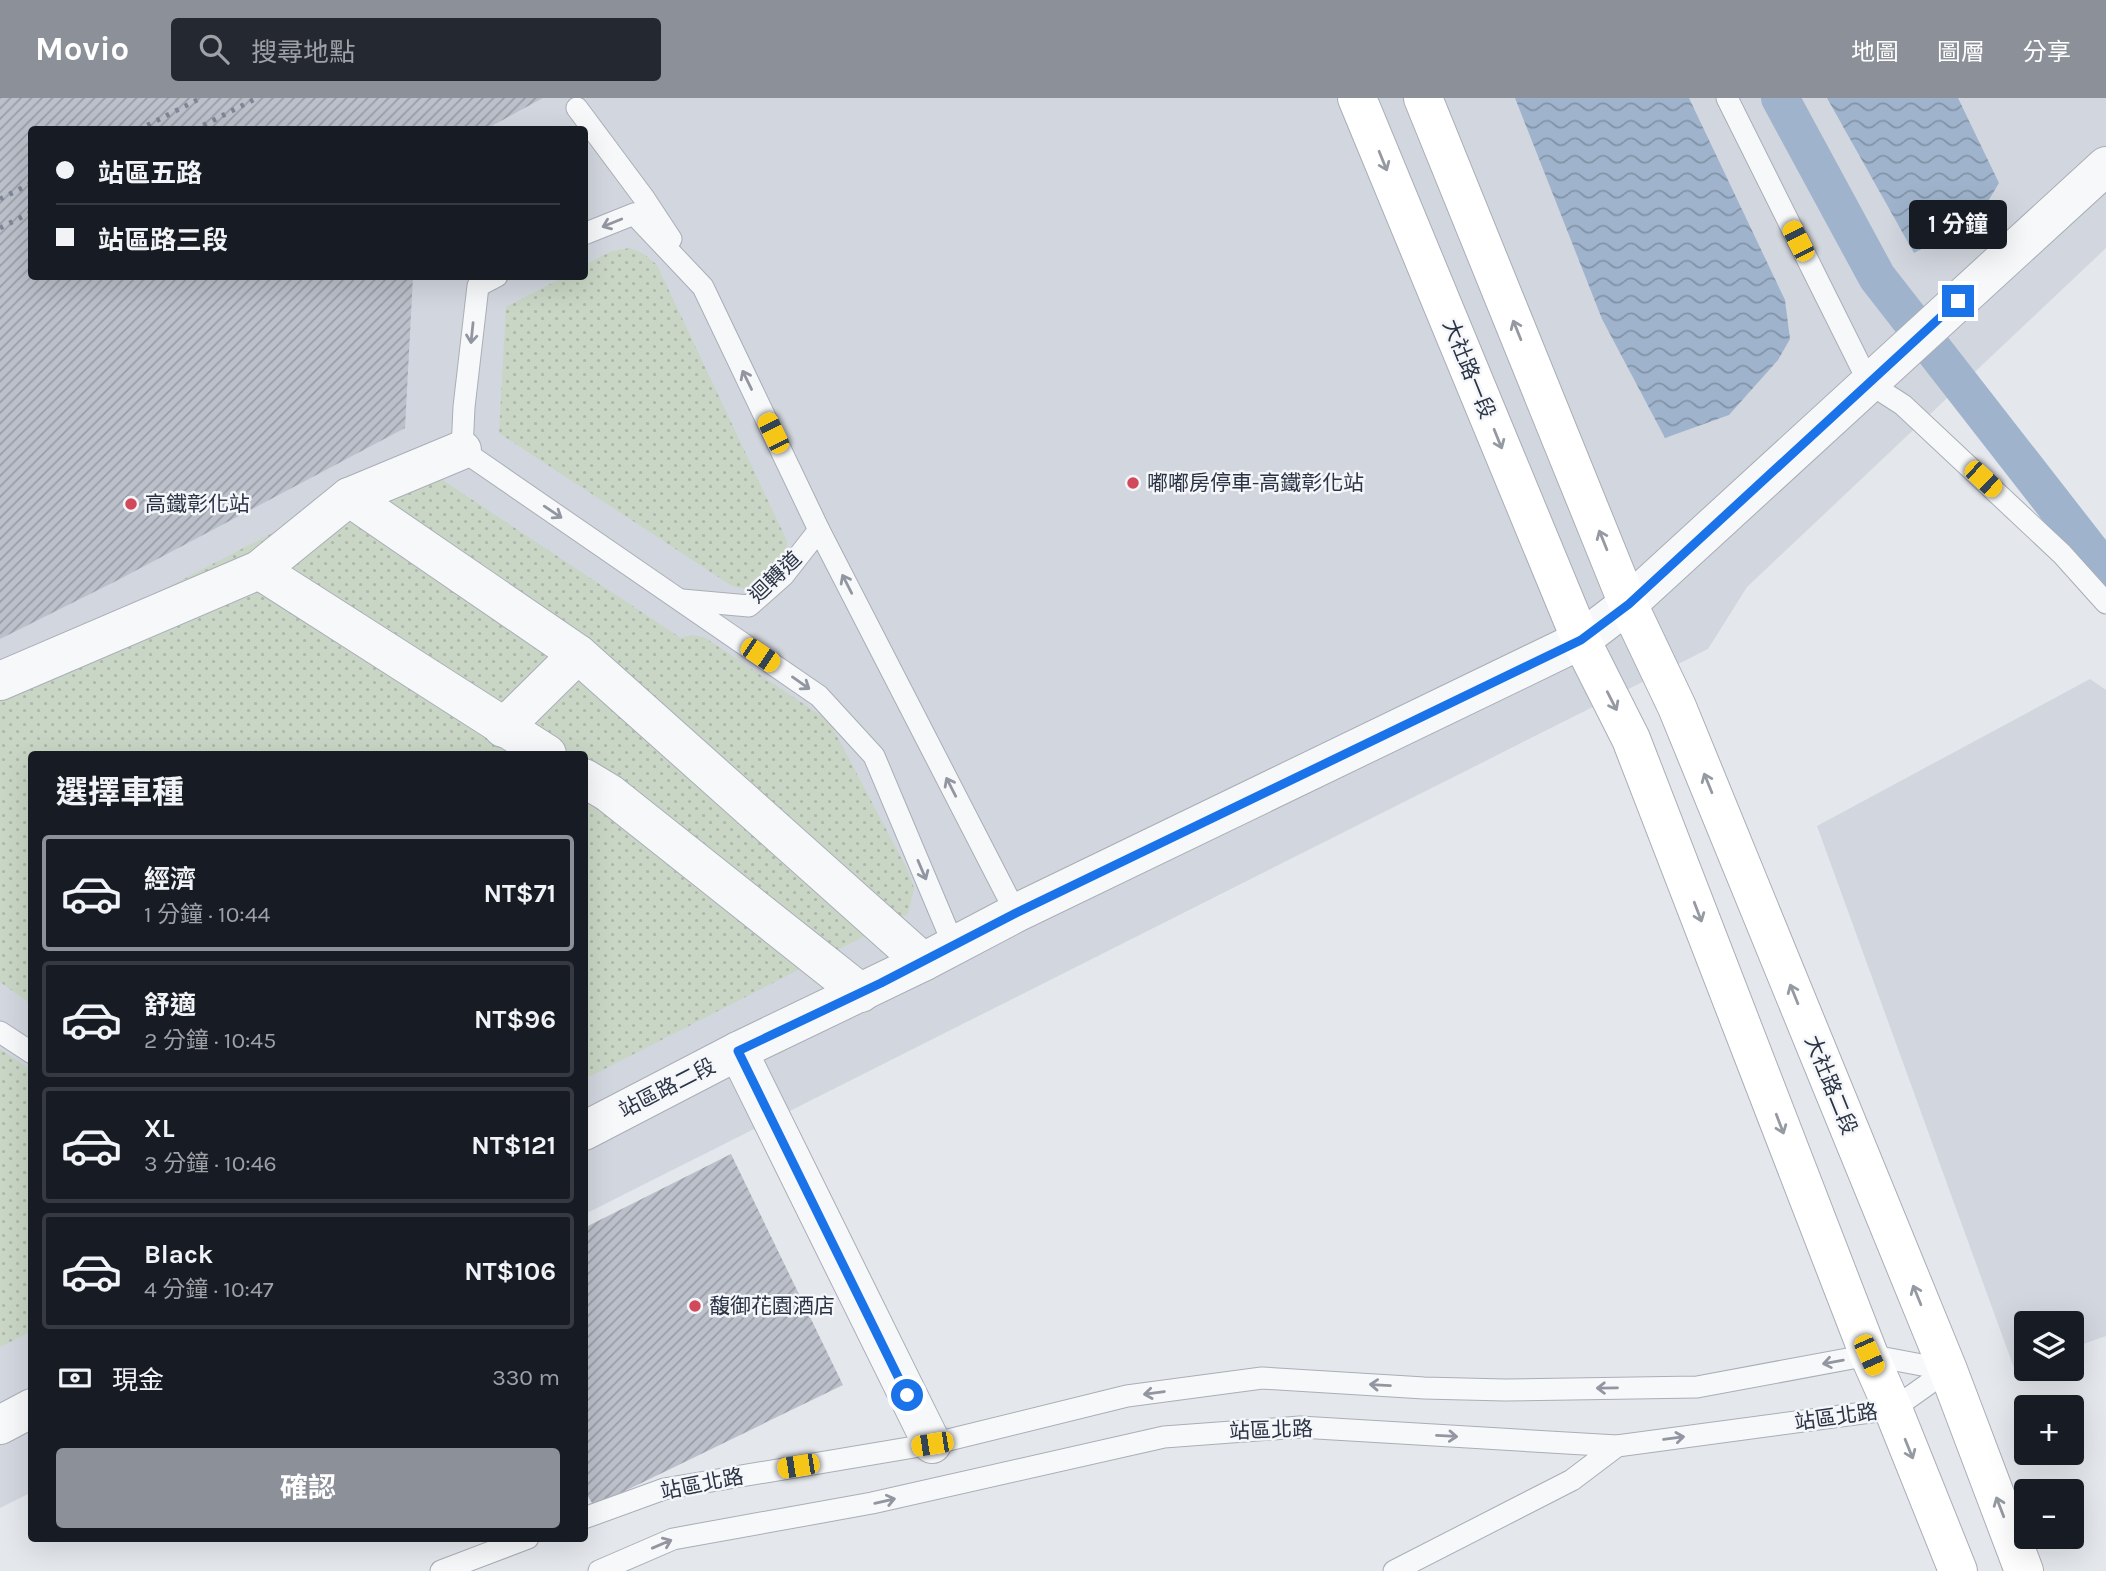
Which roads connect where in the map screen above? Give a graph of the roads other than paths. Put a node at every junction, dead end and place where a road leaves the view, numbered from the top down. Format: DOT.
graph roads {
  1 [pos="1357,98"];
  2 [pos="1423,98"];
  3 [pos="1727,98"];
  4 [pos="577,108"];
  5 [pos="2106,166"];
  6 [pos="588,232"];
  7 [pos="489,280"];
  8 [pos="703,287"];
  9 [pos="1869,383"];
  10 [pos="462,450"];
  11 [pos="349,497"];
  12 [pos="820,530"];
  13 [pos="259,570"];
  14 [pos="680,600"];
  15 [pos="2106,603"];
  16 [pos="1629,604"];
  17 [pos="1581,640"];
  18 [pos="578,654"];
  19 [pos="0,681"];
  20 [pos="503,728"];
  21 [pos="542,751"];
  22 [pos="588,780"];
  23 [pos="1016,913"];
  24 [pos="938,954"];
  25 [pos="861,993"];
  26 [pos="0,1032"];
  27 [pos="28,1050"];
  28 [pos="738,1051"];
  29 [pos="588,1129"];
  30 [pos="1869,1355"];
  31 [pos="1948,1370"];
  32 [pos="1893,1409"];
  33 [pos="28,1410"];
  34 [pos="0,1425"];
  35 [pos="932,1444"];
  36 [pos="1617,1446"];
  37 [pos="588,1517"];
  38 [pos="517,1542"];
  39 [pos="441,1571"];
  40 [pos="599,1571"];
  41 [pos="1394,1571"];
  42 [pos="1958,1571"];
  43 [pos="2024,1571"];
  1 -- 17 [label="street, 大社路一段, one-way"];
  16 -- 2 [label="street, one-way"];
  3 -- 9 [label="lane"];
  4 -- 8 [label="lane"];
  5 -- 9 [label="street, 站區路二段"];
  8 -- 6 [label="lane, one-way"];
  7 -- 10 [label="lane, one-way"];
  12 -- 8 [label="lane, one-way"];
  9 -- 15 [label="lane"];
  9 -- 16 [label="street, 站區路二段"];
  10 -- 11 [label="street"];
  10 -- 14 [label="lane, one-way"];
  11 -- 13 [label="street"];
  11 -- 18 [label="street"];
  12 -- 14 [label="lane, 迴轉道"];
  23 -- 12 [label="lane, one-way"];
  13 -- 19 [label="street"];
  13 -- 20 [label="street"];
  14 -- 24 [label="lane, one-way"];
  16 -- 17 [label="street, 站區路二段"];
  31 -- 16 [label="street, 大社路二段, one-way"];
  17 -- 23 [label="street, 站區路二段"];
  17 -- 30 [label="street, one-way"];
  18 -- 20 [label="street"];
  18 -- 24 [label="street"];
  20 -- 21 [label="street"];
  22 -- 25 [label="street"];
  23 -- 24 [label="street, 站區路二段"];
  24 -- 25 [label="street, 站區路二段"];
  25 -- 28 [label="street, 站區路二段"];
  26 -- 27 [label="lane"];
  28 -- 29 [label="street, 站區路二段"];
  28 -- 35 [label="street"];
  30 -- 31 [label="lane, 站區北路"];
  30 -- 32 [label="street"];
  30 -- 35 [label="lane, 站區北路, one-way"];
  31 -- 32 [label="lane, 站區北路"];
  43 -- 31 [label="street, 大社路二段, one-way"];
  36 -- 32 [label="lane, 站區北路, one-way"];
  32 -- 42 [label="street, one-way"];
  33 -- 34 [label="street"];
  35 -- 37 [label="lane, 站區北路"];
  40 -- 36 [label="lane, 站區北路, one-way"];
  36 -- 41 [label="lane"];
  38 -- 39 [label="lane"];
}
